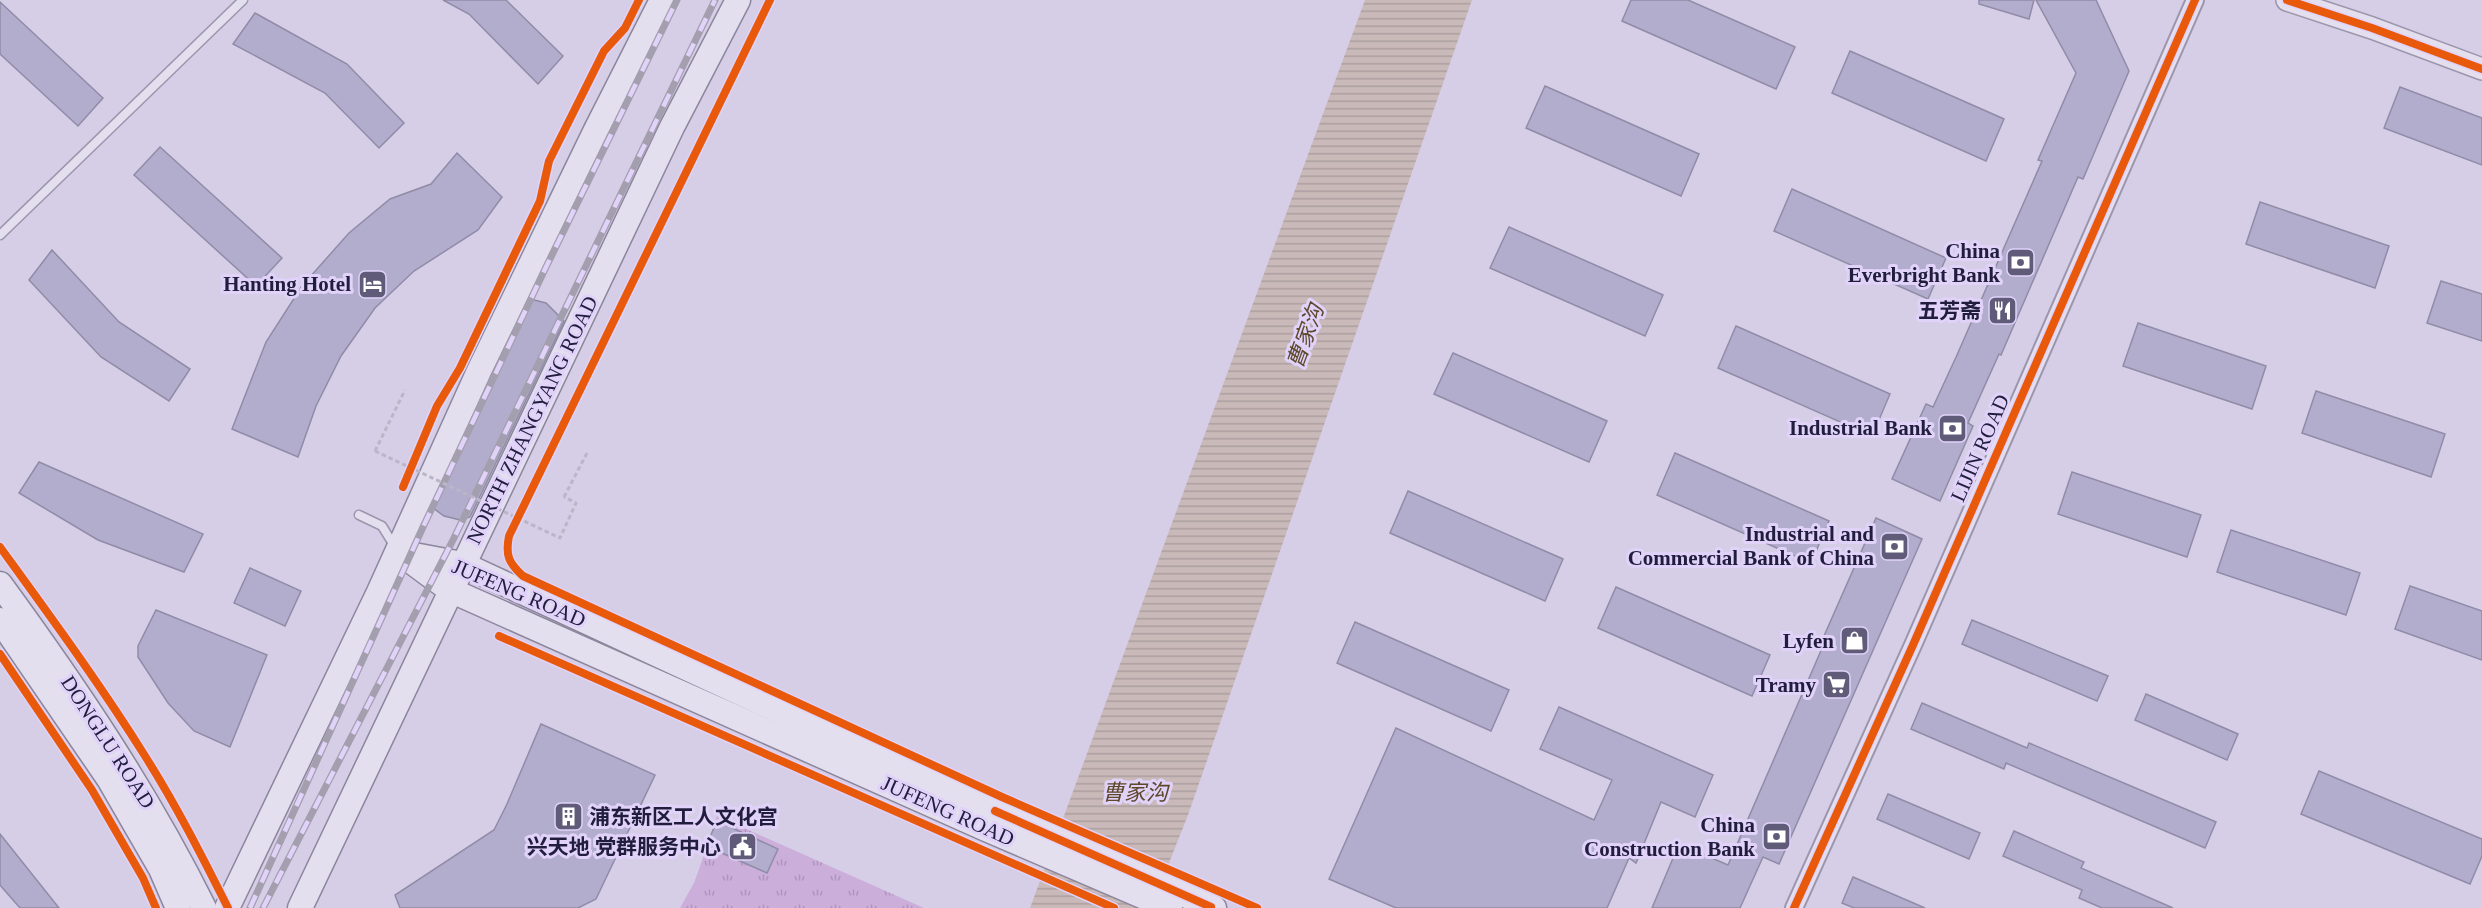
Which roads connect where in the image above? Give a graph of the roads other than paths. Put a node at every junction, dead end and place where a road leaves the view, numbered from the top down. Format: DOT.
graph roads {
  1 [pos="243,0"];
  2 [pos="662,0"];
  3 [pos="738,0"];
  4 [pos="2195,0"];
  5 [pos="2287,0"];
  6 [pos="2482,69"];
  7 [pos="0,235"];
  8 [pos="359,515"];
  9 [pos="398,552"];
  10 [pos="462,564"];
  11 [pos="0,584"];
  12 [pos="450,590"];
  13 [pos="0,620"];
  14 [pos="990,820"];
  15 [pos="1213,907"];
  16 [pos="178,908"];
  17 [pos="204,908"];
  18 [pos="227,908"];
  19 [pos="300,908"];
  20 [pos="1170,908"];
  21 [pos="1794,908"];
  1 -- 7 [label="lane"];
  2 -- 9 [label="main road"];
  3 -- 10 [label="main road, NORTH ZHANGYANG ROAD"];
  4 -- 21 [label="street, LIJIN ROAD"];
  5 -- 6 [label="street"];
  8 -- 9 [label="lane"];
  9 -- 10 [label="main road, JUFENG ROAD"];
  9 -- 12 [label="main road, JUFENG ROAD"];
  9 -- 18 [label="main road"];
  10 -- 12 [label="main road, NORTH ZHANGYANG ROAD"];
  10 -- 14 [label="main road, JUFENG ROAD"];
  11 -- 17 [label="main road, DONGLU ROAD"];
  12 -- 14 [label="main road, JUFENG ROAD"];
  12 -- 19 [label="main road, NORTH ZHANGYANG ROAD"];
  13 -- 16 [label="main road, DONGLU ROAD"];
  14 -- 15 [label="main road, JUFENG ROAD"];
  14 -- 20 [label="main road, JUFENG ROAD"];
}
